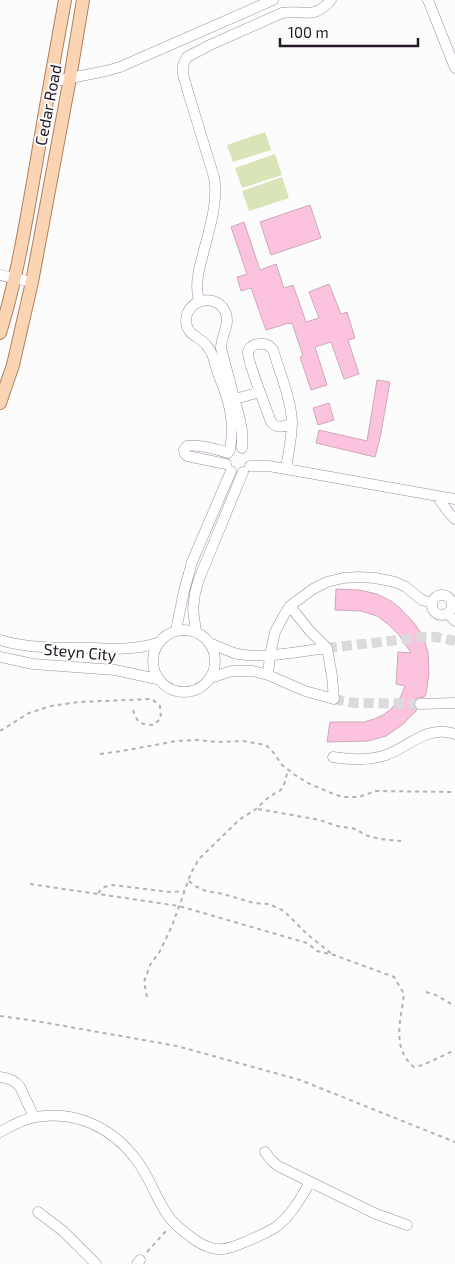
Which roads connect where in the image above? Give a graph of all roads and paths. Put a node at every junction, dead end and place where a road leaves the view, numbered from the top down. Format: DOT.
graph roads {
  1 [pos="66,0"];
  2 [pos="83,0"];
  3 [pos="273,0"];
  4 [pos="332,0"];
  5 [pos="428,0"];
  6 [pos="455,68"];
  7 [pos="70,78"];
  8 [pos="50,82"];
  9 [pos="0,275"];
  10 [pos="14,278"];
  11 [pos="32,282"];
  12 [pos="195,304"];
  13 [pos="0,333"];
  14 [pos="260,392"];
  15 [pos="235,399"];
  16 [pos="0,403"];
  17 [pos="292,423"];
  18 [pos="242,448"];
  19 [pos="229,451"];
  20 [pos="248,466"];
  21 [pos="228,468"];
  22 [pos="286,469"];
  23 [pos="437,496"];
  24 [pos="455,499"];
  25 [pos="455,518"];
  26 [pos="432,604"];
  27 [pos="290,606"];
  28 [pos="451,610"];
  29 [pos="455,621"];
  30 [pos="176,630"];
  31 [pos="196,632"];
  32 [pos="0,640"];
  33 [pos="158,643"];
  34 [pos="209,643"];
  35 [pos="327,648"];
  36 [pos="270,655"];
  37 [pos="0,657"];
  38 [pos="268,675"];
  39 [pos="210,678"];
  40 [pos="157,679"];
  41 [pos="420,704"];
  42 [pos="455,704"];
  43 [pos="133,710"];
  44 [pos="0,731"];
  45 [pos="455,734"];
  46 [pos="100,754"];
  47 [pos="333,757"];
  48 [pos="288,770"];
  49 [pos="455,792"];
  50 [pos="256,808"];
  51 [pos="401,841"];
  52 [pos="189,880"];
  53 [pos="30,884"];
  54 [pos="185,891"];
  55 [pos="98,894"];
  56 [pos="179,906"];
  57 [pos="334,955"];
  58 [pos="426,992"];
  59 [pos="147,997"];
  60 [pos="455,1006"];
  61 [pos="0,1016"];
  62 [pos="455,1050"];
  63 [pos="0,1077"];
  64 [pos="34,1117"];
  65 [pos="0,1132"];
  66 [pos="455,1142"];
  67 [pos="265,1152"];
  68 [pos="310,1182"];
  69 [pos="38,1212"];
  70 [pos="173,1222"];
  71 [pos="407,1225"];
  72 [pos="139,1262"];
  73 [pos="96,1264"];
  1 -- 8 [label="main road, Cedar Road"];
  2 -- 7 [label="main road, Cedar Road"];
  3 -- 7 [label="street"];
  4 -- 12 [label="street"];
  5 -- 6 [label="street"];
  7 -- 8 [label="street"];
  7 -- 11 [label="main road, Cedar Road"];
  8 -- 10 [label="main road, Cedar Road"];
  9 -- 10 [label="street"];
  10 -- 11 [label="street"];
  10 -- 13 [label="main road, Cedar Road"];
  11 -- 16 [label="main road, Cedar Road"];
  12 -- 15 [label="street"];
  12 -- 19 [label="street"];
  14 -- 15 [label="street"];
  14 -- 17 [label="street"];
  14 -- 17 [label="street"];
  15 -- 18 [label="street"];
  17 -- 22 [label="street"];
  18 -- 19 [label="street"];
  18 -- 20 [label="street"];
  19 -- 21 [label="street"];
  19 -- 21 [label="street"];
  20 -- 21 [label="street"];
  20 -- 22 [label="street"];
  20 -- 31 [label="street"];
  21 -- 30 [label="street"];
  22 -- 23 [label="street"];
  23 -- 24 [label="street"];
  23 -- 25 [label="street"];
  26 -- 27 [label="street"];
  26 -- 28 [label="street"];
  26 -- 28 [label="street"];
  27 -- 35 [label="street"];
  27 -- 36 [label="street"];
  28 -- 29 [label="street"];
  30 -- 31 [label="street"];
  30 -- 33 [label="street"];
  31 -- 34 [label="street"];
  32 -- 33 [label="street, Steyn City"];
  33 -- 40 [label="street"];
  34 -- 36 [label="street"];
  34 -- 39 [label="street"];
  35 -- 36 [label="street"];
  35 -- 38 [label="street"];
  36 -- 38 [label="street"];
  37 -- 40 [label="street, Steyn City"];
  38 -- 39 [label="street"];
  39 -- 40 [label="street"];
  41 -- 42 [label="street"];
  43 -- 44 [label="path"];
  45 -- 47 [label="street"];
  46 -- 48 [label="path"];
  48 -- 49 [label="path"];
  48 -- 50 [label="path"];
  50 -- 51 [label="path"];
  50 -- 52 [label="path"];
  52 -- 54 [label="path"];
  52 -- 57 [label="path"];
  53 -- 55 [label="path"];
  54 -- 55 [label="path"];
  54 -- 56 [label="path"];
  55 -- 56 [label="path"];
  56 -- 57 [label="path"];
  56 -- 59 [label="path"];
  57 -- 62 [label="path"];
  58 -- 60 [label="path"];
  61 -- 66 [label="path"];
  63 -- 64 [label="street"];
  64 -- 65 [label="street"];
  64 -- 70 [label="street"];
  67 -- 68 [label="street"];
  68 -- 70 [label="street"];
  68 -- 71 [label="street"];
  69 -- 73 [label="street"];
  70 -- 72 [label="path"];
}
